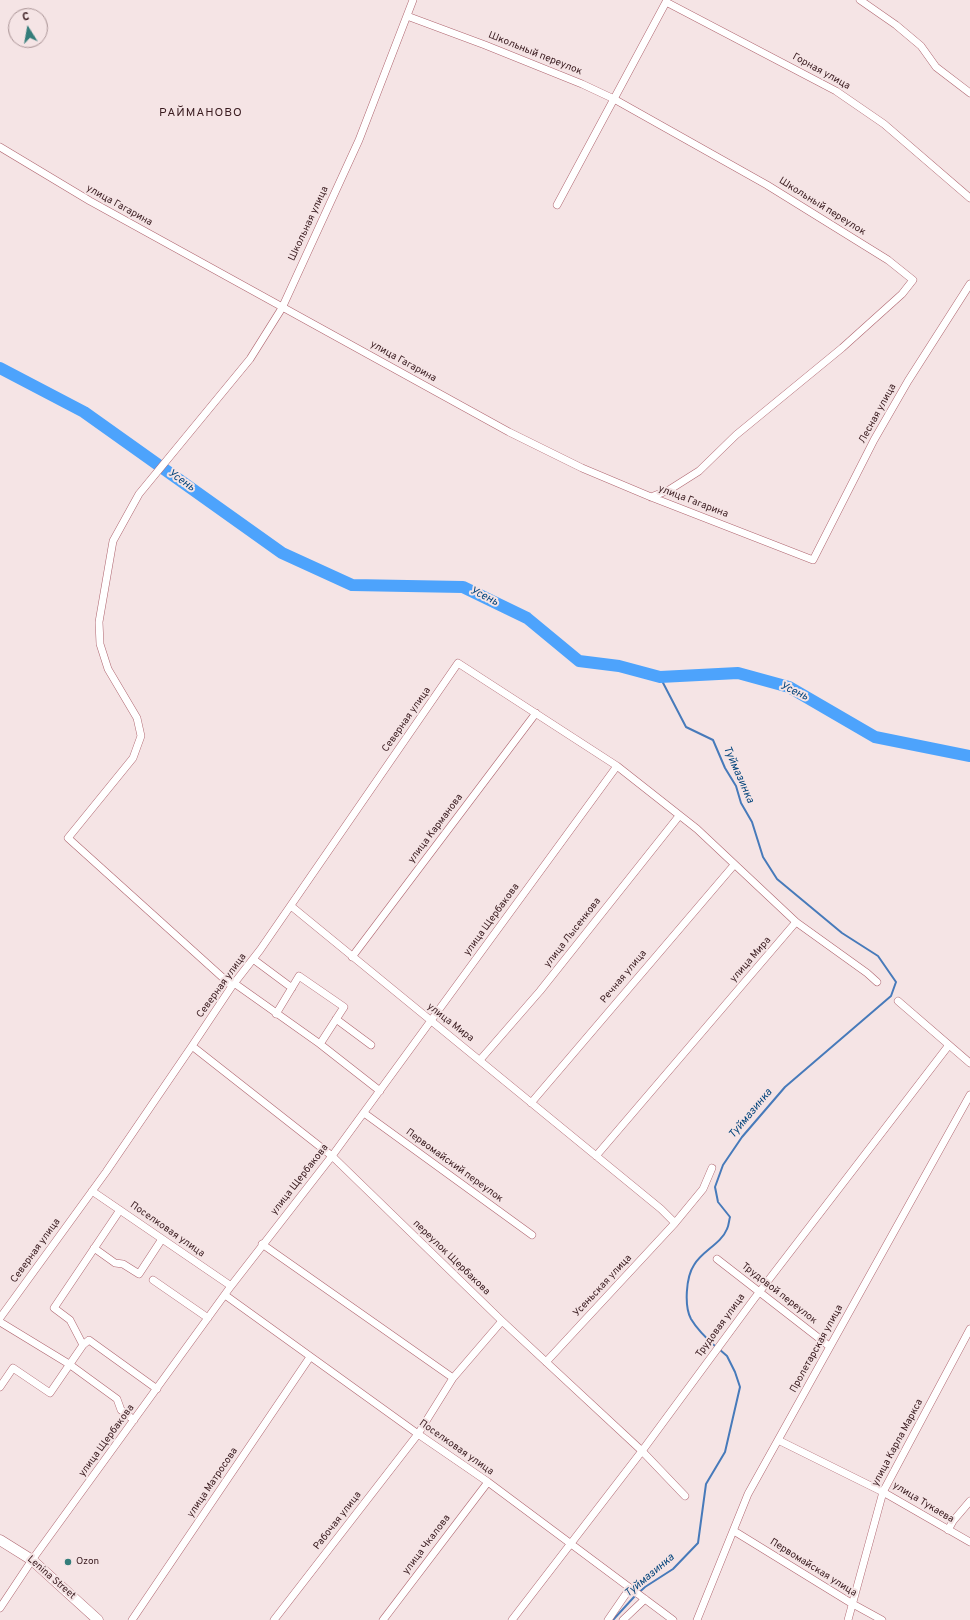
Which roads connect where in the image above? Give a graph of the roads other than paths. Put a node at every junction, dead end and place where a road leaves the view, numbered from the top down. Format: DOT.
graph roads {
  1 [pos="413,0"];
  2 [pos="860,0"];
  3 [pos="407,16"];
  4 [pos="970,93"];
  5 [pos="614,99"];
  6 [pos="0,147"];
  7 [pos="970,198"];
  8 [pos="557,205"];
  9 [pos="970,284"];
  10 [pos="282,308"];
  11 [pos="651,497"];
  12 [pos="813,560"];
  13 [pos="536,713"];
  14 [pos="617,766"];
  15 [pos="679,816"];
  16 [pos="734,865"];
  17 [pos="291,906"];
  18 [pos="796,922"];
  19 [pos="352,957"];
  20 [pos="253,959"];
  21 [pos="877,982"];
  22 [pos="233,984"];
  23 [pos="292,988"];
  24 [pos="898,1002"];
  25 [pos="276,1014"];
  26 [pos="336,1019"];
  27 [pos="430,1022"];
  28 [pos="320,1044"];
  29 [pos="371,1045"];
  30 [pos="949,1045"];
  31 [pos="192,1046"];
  32 [pos="480,1060"];
  33 [pos="970,1063"];
  34 [pos="380,1091"];
  35 [pos="970,1095"];
  36 [pos="530,1103"];
  37 [pos="364,1113"];
  38 [pos="332,1156"];
  39 [pos="596,1156"];
  40 [pos="712,1168"];
  41 [pos="92,1191"];
  42 [pos="120,1210"];
  43 [pos="675,1223"];
  44 [pos="532,1235"];
  45 [pos="162,1239"];
  46 [pos="262,1244"];
  47 [pos="94,1248"];
  48 [pos="717,1259"];
  49 [pos="153,1280"];
  50 [pos="231,1286"];
  51 [pos="759,1292"];
  52 [pos="225,1295"];
  53 [pos="0,1318"];
  54 [pos="208,1318"];
  55 [pos="502,1321"];
  56 [pos="0,1322"];
  57 [pos="970,1329"];
  58 [pos="83,1345"];
  59 [pos="829,1346"];
  60 [pos="310,1357"];
  61 [pos="546,1362"];
  62 [pos="69,1364"];
  63 [pos="452,1378"];
  64 [pos="0,1387"];
  65 [pos="157,1389"];
  66 [pos="134,1420"];
  67 [pos="418,1434"];
  68 [pos="778,1440"];
  69 [pos="642,1451"];
  70 [pos="488,1482"];
  71 [pos="883,1492"];
  72 [pos="685,1496"];
  73 [pos="970,1501"];
  74 [pos="948,1530"];
  75 [pos="734,1531"];
  76 [pos="0,1540"];
  77 [pos="970,1542"];
  78 [pos="570,1544"];
  79 [pos="32,1560"];
  80 [pos="638,1594"];
  81 [pos="851,1603"];
  82 [pos="0,1608"];
  83 [pos="98,1620"];
  84 [pos="132,1620"];
  85 [pos="274,1620"];
  86 [pos="383,1620"];
  87 [pos="512,1620"];
  88 [pos="608,1620"];
  89 [pos="623,1620"];
  90 [pos="673,1620"];
  91 [pos="696,1620"];
  92 [pos="848,1620"];
  93 [pos="882,1620"];
  1 -- 3 [label="street, Школьная улица"];
  2 -- 4 [label="street"];
  3 -- 5 [label="street, Школьный переулок"];
  3 -- 10 [label="street, Школьная улица"];
  5 -- 7 [label="street, Горная улица"];
  5 -- 8 [label="street"];
  5 -- 11 [label="street, Школьный переулок"];
  6 -- 10 [label="street, улица Гагарина"];
  9 -- 12 [label="street, Лесная улица"];
  10 -- 11 [label="street, улица Гагарина"];
  10 -- 22 [label="street, Школьная улица"];
  11 -- 12 [label="street, улица Гагарина"];
  13 -- 14 [label="street"];
  13 -- 17 [label="street, Северная улица"];
  13 -- 19 [label="street, улица Карманова"];
  14 -- 15 [label="street"];
  14 -- 27 [label="street, улица Щербакова"];
  15 -- 16 [label="street"];
  15 -- 32 [label="street, улица Лысенкова"];
  16 -- 18 [label="street"];
  16 -- 36 [label="street, Речная улица"];
  17 -- 19 [label="street, улица Мира"];
  17 -- 20 [label="street, Северная улица"];
  18 -- 21 [label="street"];
  18 -- 39 [label="street, улица Мира"];
  19 -- 27 [label="street, улица Мира"];
  20 -- 22 [label="street, Северная улица"];
  20 -- 23 [label="street"];
  22 -- 25 [label="street"];
  22 -- 31 [label="street, Северная улица"];
  23 -- 25 [label="street"];
  23 -- 26 [label="street"];
  24 -- 30 [label="street"];
  25 -- 28 [label="street"];
  26 -- 28 [label="street"];
  26 -- 29 [label="street"];
  27 -- 32 [label="street, улица Мира"];
  27 -- 34 [label="street, улица Щербакова"];
  28 -- 34 [label="street"];
  30 -- 33 [label="street"];
  30 -- 51 [label="street, Трудовая улица"];
  31 -- 38 [label="street, переулок Щербакова"];
  31 -- 41 [label="street, Северная улица"];
  32 -- 36 [label="street, улица Мира"];
  34 -- 37 [label="street, улица Щербакова"];
  35 -- 59 [label="street, Пролетарская улица"];
  36 -- 39 [label="street, улица Мира"];
  37 -- 38 [label="street, улица Щербакова"];
  37 -- 44 [label="street, Первомайский переулок"];
  38 -- 46 [label="street, улица Щербакова"];
  38 -- 55 [label="street, переулок Щербакова"];
  39 -- 43 [label="street, улица Мира"];
  40 -- 43 [label="street, Усеньская улица"];
  41 -- 42 [label="street, Поселковая улица"];
  41 -- 53 [label="street, Северная улица"];
  42 -- 45 [label="street, Поселковая улица"];
  42 -- 47 [label="street"];
  43 -- 61 [label="street, Усеньская улица"];
  45 -- 47 [label="street"];
  45 -- 50 [label="street, Поселковая улица"];
  46 -- 50 [label="street, улица Щербакова"];
  46 -- 63 [label="street"];
  47 -- 58 [label="street"];
  48 -- 51 [label="street, Трудовой переулок"];
  49 -- 54 [label="street"];
  50 -- 52 [label="street, улица Щербакова"];
  51 -- 59 [label="street, Трудовой переулок"];
  51 -- 69 [label="street, Трудовая улица"];
  52 -- 54 [label="street, улица Щербакова"];
  52 -- 60 [label="street, Поселковая улица"];
  54 -- 65 [label="street, улица Щербакова"];
  55 -- 61 [label="street, переулок Щербакова"];
  55 -- 63 [label="street, Рабочая улица"];
  56 -- 62 [label="street"];
  57 -- 71 [label="street, улица Карла Маркса"];
  58 -- 62 [label="street"];
  58 -- 65 [label="street"];
  59 -- 68 [label="street, Пролетарская улица"];
  60 -- 67 [label="street, Поселковая улица"];
  60 -- 84 [label="street, улица Матросова"];
  61 -- 69 [label="street, переулок Щербакова"];
  62 -- 64 [label="street"];
  62 -- 66 [label="street"];
  63 -- 67 [label="street, Рабочая улица"];
  65 -- 66 [label="street, улица Щербакова"];
  66 -- 79 [label="street, улица Щербакова"];
  67 -- 70 [label="street, Поселковая улица"];
  67 -- 85 [label="street, Рабочая улица"];
  68 -- 71 [label="street, улица Тукаева"];
  68 -- 75 [label="street, Пролетарская улица"];
  69 -- 72 [label="street, переулок Щербакова"];
  69 -- 78 [label="street, Трудовая улица"];
  70 -- 78 [label="street, Поселковая улица"];
  70 -- 86 [label="street, улица Чкалова"];
  71 -- 74 [label="street, улица Тукаева"];
  71 -- 81 [label="street, улица Карла Маркса"];
  73 -- 74 [label="street"];
  74 -- 77 [label="street, улица Тукаева"];
  75 -- 81 [label="street, Первомайская улица"];
  75 -- 91 [label="street, Пролетарская улица"];
  76 -- 79 [label="street, Lenina Street"];
  78 -- 80 [label="street, Поселковая улица"];
  78 -- 87 [label="street, Трудовая улица"];
  79 -- 82 [label="street, улица Щербакова"];
  79 -- 83 [label="street, Lenina Street"];
  80 -- 88 [label="street"];
  80 -- 89 [label="street"];
  80 -- 90 [label="street, Поселковая улица"];
  81 -- 92 [label="street, улица Карла Маркса"];
  81 -- 93 [label="street, Первомайская улица"];
}
